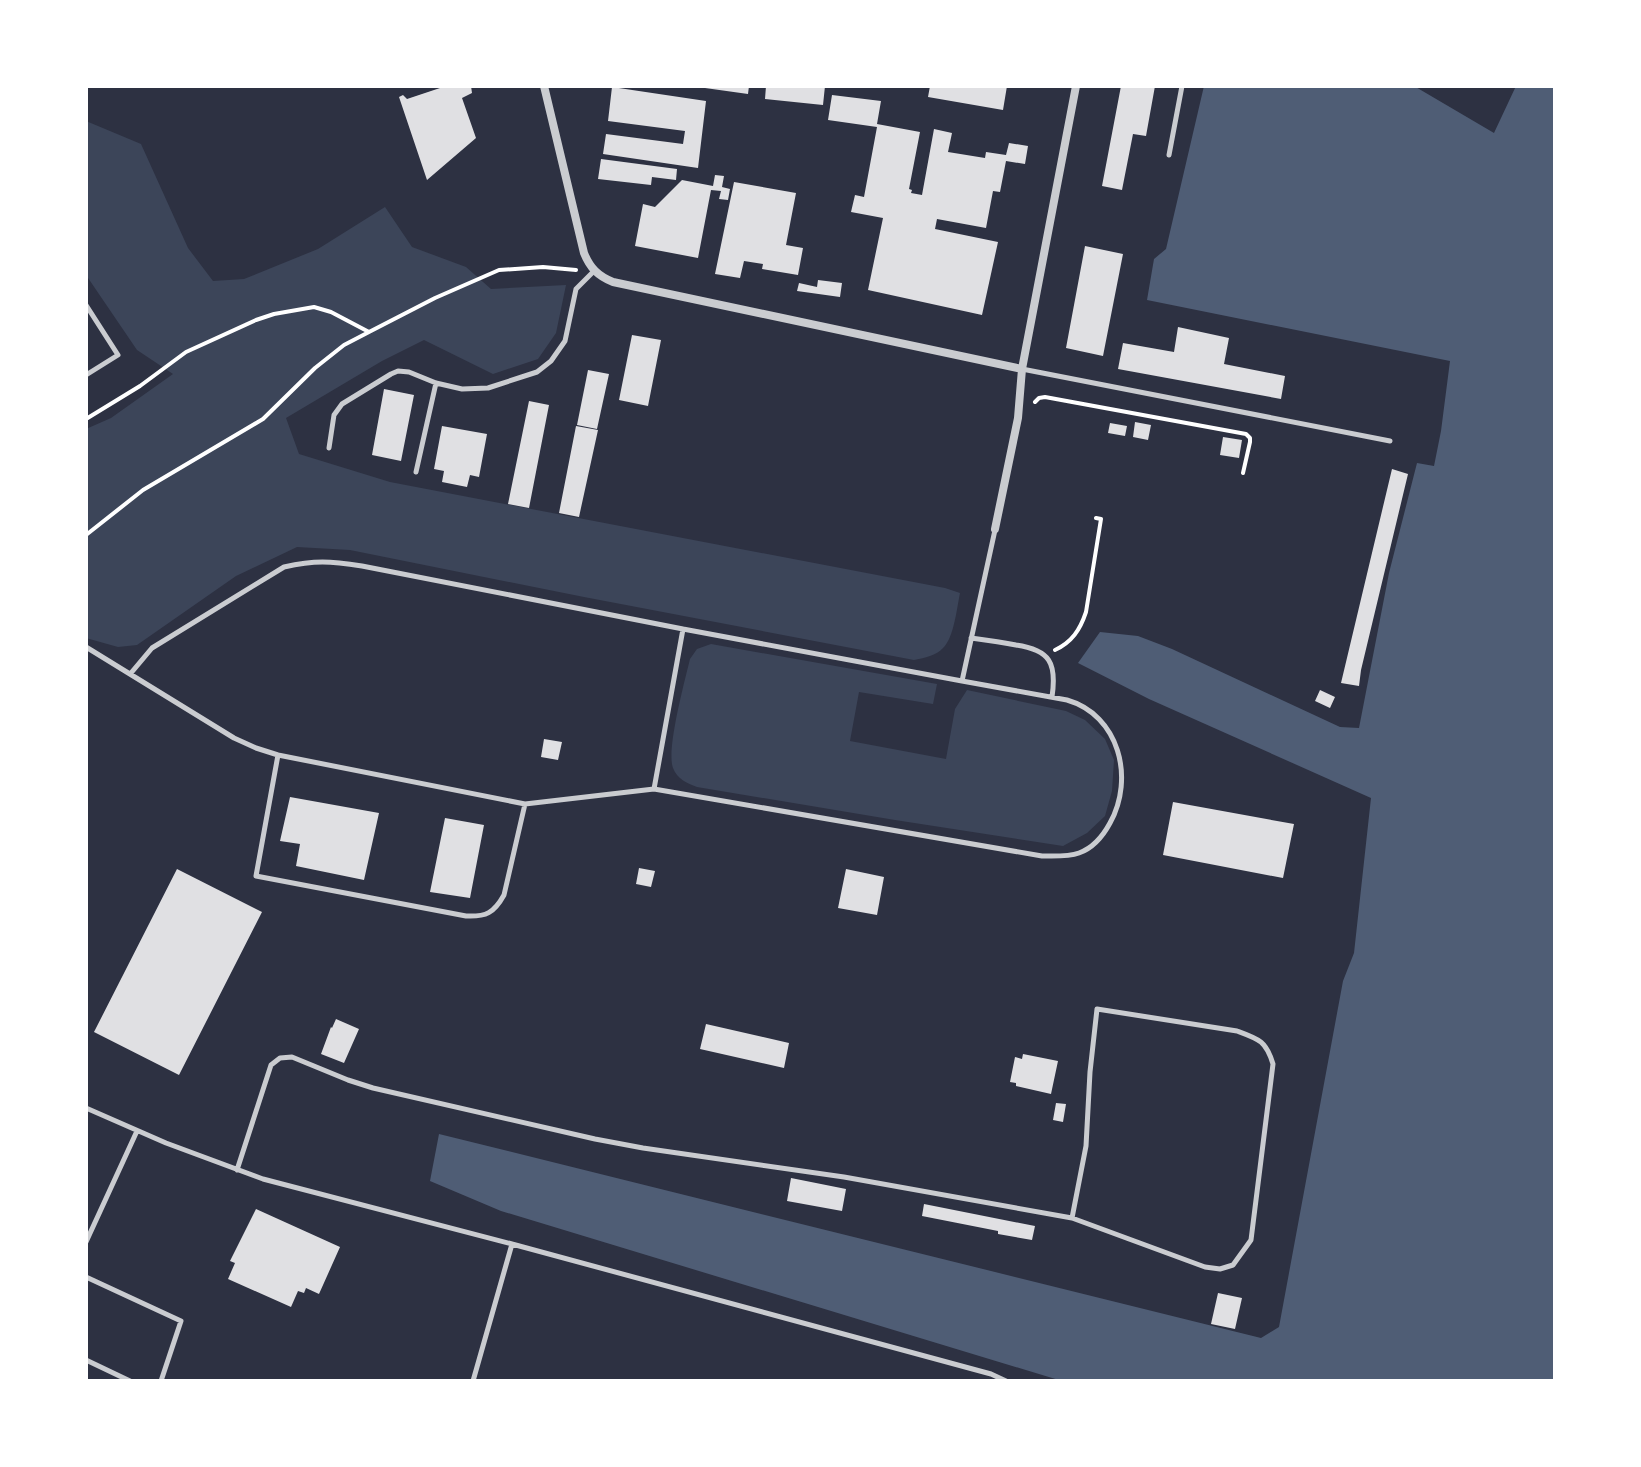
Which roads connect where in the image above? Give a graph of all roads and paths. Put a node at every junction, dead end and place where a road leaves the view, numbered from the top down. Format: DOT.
graph roads {
  1 [pos="544,86"];
  2 [pos="1076,86"];
  3 [pos="1182,86"];
  4 [pos="1169,155"];
  5 [pos="594,271"];
  6 [pos="86,305"];
  7 [pos="369,332"];
  8 [pos="1022,369"];
  9 [pos="86,375"];
  10 [pos="436,383"];
  11 [pos="1032,405"];
  12 [pos="86,419"];
  13 [pos="1390,441"];
  14 [pos="329,448"];
  15 [pos="416,472"];
  16 [pos="1243,473"];
  17 [pos="1096,518"];
  18 [pos="995,529"];
  19 [pos="86,535"];
  20 [pos="683,629"];
  21 [pos="971,638"];
  22 [pos="86,647"];
  23 [pos="1046,655"];
  24 [pos="131,673"];
  25 [pos="962,681"];
  26 [pos="1052,697"];
  27 [pos="278,755"];
  28 [pos="654,789"];
  29 [pos="525,804"];
  30 [pos="86,1108"];
  31 [pos="137,1131"];
  32 [pos="237,1170"];
  33 [pos="1072,1218"];
  34 [pos="86,1242"];
  35 [pos="512,1244"];
  36 [pos="86,1277"];
  37 [pos="86,1360"];
  38 [pos="130,1381"];
  39 [pos="161,1381"];
  40 [pos="473,1381"];
  41 [pos="1006,1381"];
  1 -- 5 [label="street"];
  2 -- 8 [label="street"];
  3 -- 4 [label="lane"];
  5 -- 7 [label="path"];
  5 -- 8 [label="street"];
  5 -- 10 [label="lane"];
  6 -- 9 [label="lane"];
  7 -- 12 [label="path"];
  7 -- 19 [label="path"];
  8 -- 13 [label="lane"];
  8 -- 18 [label="street"];
  10 -- 14 [label="lane"];
  10 -- 15 [label="lane"];
  11 -- 16 [label="path"];
  17 -- 23 [label="path"];
  18 -- 21 [label="lane"];
  20 -- 24 [label="lane"];
  20 -- 25 [label="lane"];
  20 -- 28 [label="lane"];
  21 -- 23 [label="lane"];
  21 -- 25 [label="lane"];
  22 -- 24 [label="lane"];
  23 -- 26 [label="lane"];
  24 -- 27 [label="lane"];
  25 -- 26 [label="lane"];
  26 -- 28 [label="lane"];
  27 -- 29 [label="lane"];
  27 -- 29 [label="lane"];
  28 -- 29 [label="lane"];
  30 -- 31 [label="lane"];
  31 -- 32 [label="lane"];
  31 -- 34 [label="lane"];
  32 -- 33 [label="lane"];
  32 -- 35 [label="lane"];
  33 -- 33 [label="lane"];
  35 -- 40 [label="lane"];
  35 -- 41 [label="lane"];
  36 -- 39 [label="lane"];
  37 -- 38 [label="lane"];
}
